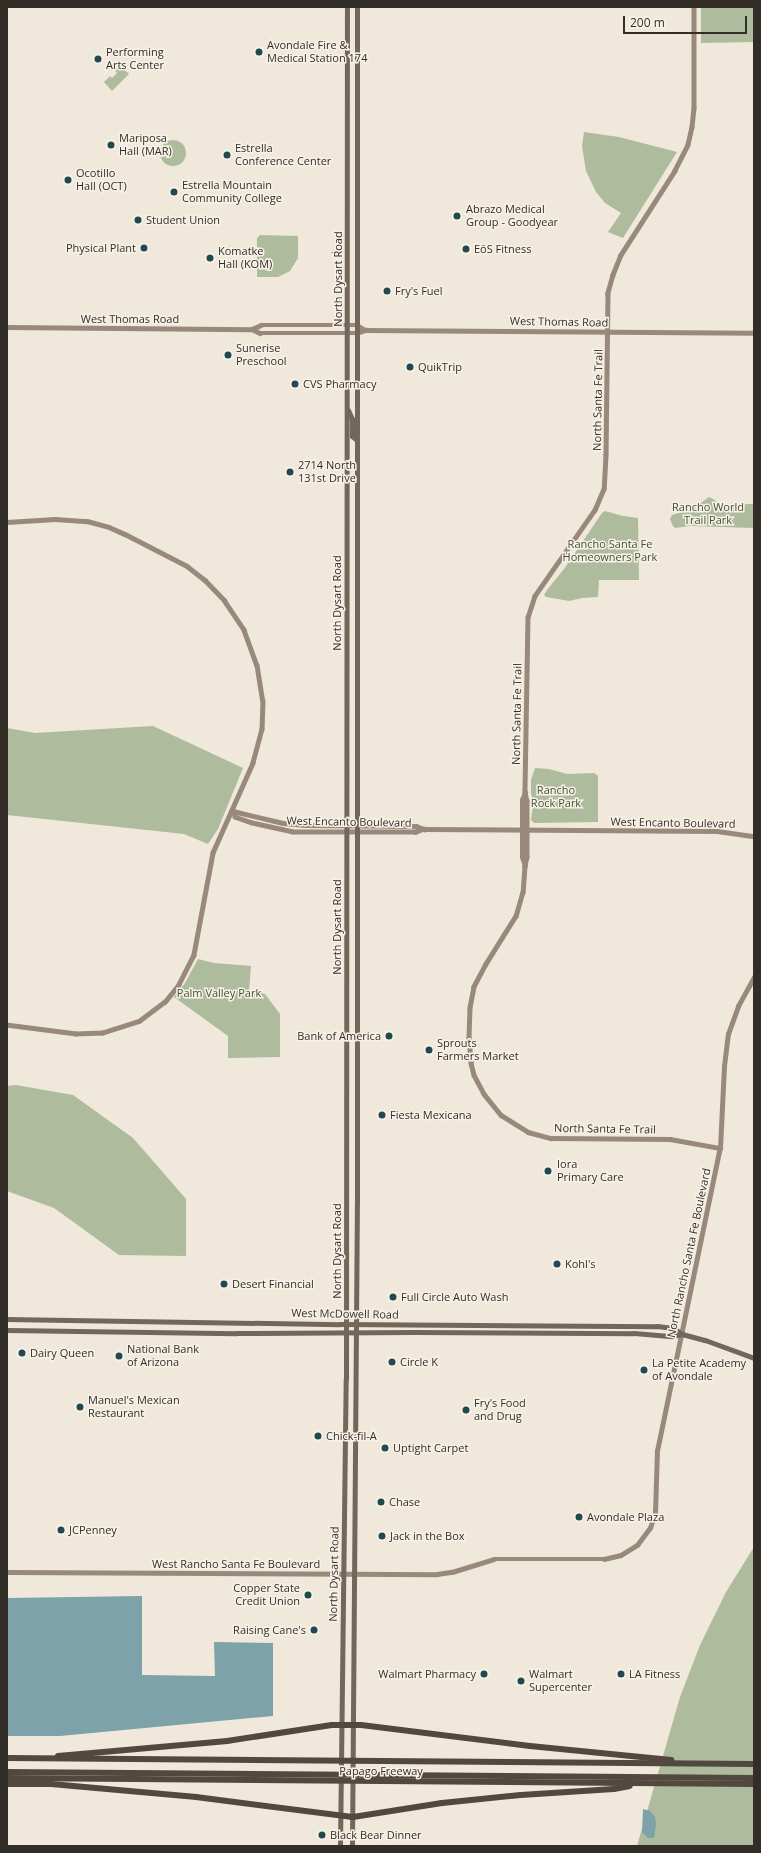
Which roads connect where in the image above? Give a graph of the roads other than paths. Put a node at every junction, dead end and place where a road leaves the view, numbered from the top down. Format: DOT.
graph roads {
  1 [pos="348,7"];
  2 [pos="357,7"];
  3 [pos="694,7"];
  4 [pos="348,326"];
  5 [pos="357,326"];
  6 [pos="7,327"];
  7 [pos="252,329"];
  8 [pos="365,330"];
  9 [pos="607,332"];
  10 [pos="347,333"];
  11 [pos="357,333"];
  12 [pos="754,333"];
  13 [pos="347,408"];
  14 [pos="357,440"];
  15 [pos="7,522"];
  16 [pos="233,811"];
  17 [pos="347,826"];
  18 [pos="357,826"];
  19 [pos="424,829"];
  20 [pos="525,830"];
  21 [pos="347,832"];
  22 [pos="356,832"];
  23 [pos="754,836"];
  24 [pos="754,977"];
  25 [pos="7,1025"];
  26 [pos="720,1148"];
  27 [pos="7,1318"];
  28 [pos="102,1320"];
  29 [pos="347,1324"];
  30 [pos="357,1324"];
  31 [pos="441,1324"];
  32 [pos="526,1325"];
  33 [pos="7,1330"];
  34 [pos="102,1332"];
  35 [pos="347,1332"];
  36 [pos="357,1332"];
  37 [pos="441,1332"];
  38 [pos="526,1332"];
  39 [pos="682,1334"];
  40 [pos="754,1358"];
  41 [pos="646,1534"];
  42 [pos="7,1572"];
  43 [pos="345,1573"];
  44 [pos="354,1573"];
  45 [pos="341,1725"];
  46 [pos="354,1725"];
  47 [pos="7,1758"];
  48 [pos="44,1758"];
  49 [pos="648,1760"];
  50 [pos="754,1764"];
  51 [pos="7,1772"];
  52 [pos="7,1778"];
  53 [pos="327,1778"];
  54 [pos="754,1778"];
  55 [pos="641,1780"];
  56 [pos="7,1784"];
  57 [pos="754,1784"];
  58 [pos="340,1816"];
  59 [pos="353,1817"];
  60 [pos="340,1846"];
  61 [pos="352,1846"];
  1 -- 4 [label="main road, North Dysart Road"];
  2 -- 5 [label="main road, North Dysart Road"];
  3 -- 9 [label="street, North Santa Fe Trail"];
  4 -- 5 [label="street, West Thomas Road"];
  4 -- 7 [label="street, West Thomas Road"];
  4 -- 10 [label="main road, North Dysart Road"];
  5 -- 8 [label="street, West Thomas Road"];
  5 -- 11 [label="main road, North Dysart Road"];
  6 -- 7 [label="street, West Thomas Road"];
  7 -- 10 [label="street, West Thomas Road"];
  8 -- 9 [label="street, West Thomas Road"];
  8 -- 11 [label="street, West Thomas Road"];
  9 -- 12 [label="street, West Thomas Road"];
  9 -- 20 [label="street, North Santa Fe Trail"];
  10 -- 11 [label="street, West Thomas Road"];
  10 -- 13 [label="main road, North Dysart Road"];
  11 -- 14 [label="main road, North Dysart Road"];
  13 -- 14 [label="main road"];
  13 -- 17 [label="main road, North Dysart Road"];
  14 -- 18 [label="main road, North Dysart Road"];
  15 -- 16 [label="street"];
  16 -- 17 [label="street, West Encanto Boulevard"];
  16 -- 21 [label="street, West Encanto Boulevard"];
  16 -- 25 [label="street"];
  17 -- 18 [label="street, West Encanto Boulevard"];
  17 -- 21 [label="main road, North Dysart Road"];
  18 -- 19 [label="street, West Encanto Boulevard"];
  18 -- 22 [label="main road, North Dysart Road"];
  19 -- 20 [label="street, West Encanto Boulevard"];
  19 -- 22 [label="street, West Encanto Boulevard"];
  20 -- 23 [label="street, West Encanto Boulevard"];
  20 -- 26 [label="street, North Santa Fe Trail"];
  21 -- 22 [label="street, West Encanto Boulevard"];
  21 -- 29 [label="main road, North Dysart Road"];
  22 -- 30 [label="main road, North Dysart Road"];
  24 -- 26 [label="street, North Rancho Santa Fe Boulevard"];
  26 -- 39 [label="street, North Rancho Santa Fe Boulevard"];
  27 -- 28 [label="main road, West McDowell Road"];
  28 -- 29 [label="main road, West McDowell Road"];
  28 -- 34 [label="main road"];
  29 -- 30 [label="main road, West McDowell Road"];
  29 -- 35 [label="main road, North Dysart Road"];
  30 -- 31 [label="main road, West McDowell Road"];
  30 -- 36 [label="main road, North Dysart Road"];
  31 -- 32 [label="main road, West McDowell Road"];
  31 -- 37 [label="main road"];
  32 -- 38 [label="main road"];
  32 -- 39 [label="main road, West McDowell Road"];
  33 -- 34 [label="main road, West McDowell Road"];
  34 -- 35 [label="main road, West McDowell Road"];
  35 -- 36 [label="main road, West McDowell Road"];
  35 -- 43 [label="main road, North Dysart Road"];
  36 -- 37 [label="main road, West McDowell Road"];
  36 -- 44 [label="main road, North Dysart Road"];
  37 -- 38 [label="main road, West McDowell Road"];
  38 -- 39 [label="main road, West McDowell Road"];
  39 -- 40 [label="main road, West McDowell Road"];
  39 -- 41 [label="street, North Rancho Santa Fe Boulevard"];
  41 -- 44 [label="street, West Rancho Santa Fe Boulevard"];
  42 -- 43 [label="street, West Rancho Santa Fe Boulevard"];
  43 -- 44 [label="street, West Rancho Santa Fe Boulevard"];
  43 -- 45 [label="main road, North Dysart Road"];
  44 -- 46 [label="main road, North Dysart Road"];
  45 -- 46 [label="highway"];
  45 -- 48 [label="highway"];
  45 -- 58 [label="main road, North Dysart Road"];
  46 -- 49 [label="highway"];
  46 -- 59 [label="main road, North Dysart Road"];
  47 -- 48 [label="highway, Papago Freeway"];
  48 -- 49 [label="highway, Papago Freeway"];
  49 -- 50 [label="highway, Papago Freeway"];
  51 -- 53 [label="highway"];
  52 -- 53 [label="highway, Papago Freeway"];
  53 -- 55 [label="highway, Papago Freeway"];
  54 -- 55 [label="highway"];
  55 -- 57 [label="highway, Papago Freeway"];
  55 -- 59 [label="highway"];
  56 -- 58 [label="highway"];
  58 -- 59 [label="highway"];
  58 -- 60 [label="main road, North Dysart Road"];
  59 -- 61 [label="main road, North Dysart Road"];
}
